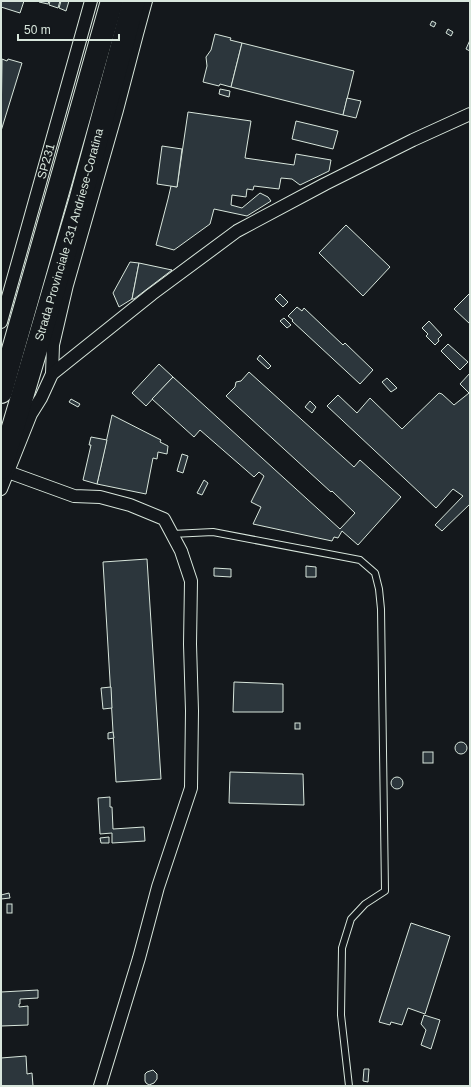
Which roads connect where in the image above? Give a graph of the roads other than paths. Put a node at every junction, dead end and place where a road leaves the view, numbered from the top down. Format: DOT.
graph roads {
  1 [pos="91,1"];
  2 [pos="112,1"];
  3 [pos="134,1"];
  4 [pos="146,1"];
  5 [pos="470,114"];
  6 [pos="1,322"];
  7 [pos="52,374"];
  8 [pos="1,392"];
  9 [pos="5,470"];
  10 [pos="1,489"];
  11 [pos="172,534"];
  12 [pos="100,1086"];
  13 [pos="349,1086"];
  1 -- 6 [label="street, SP231"];
  2 -- 8 [label="highway, Strada Provinciale 231 Andriese-Coratina / SP231"];
  3 -- 9 [label="highway, Strada Provinciale 231 Andriese-Coratina"];
  4 -- 7 [label="street"];
  5 -- 7 [label="street"];
  7 -- 9 [label="street"];
  9 -- 10 [label="street"];
  9 -- 11 [label="street"];
  11 -- 12 [label="street"];
  11 -- 13 [label="lane"];
}
